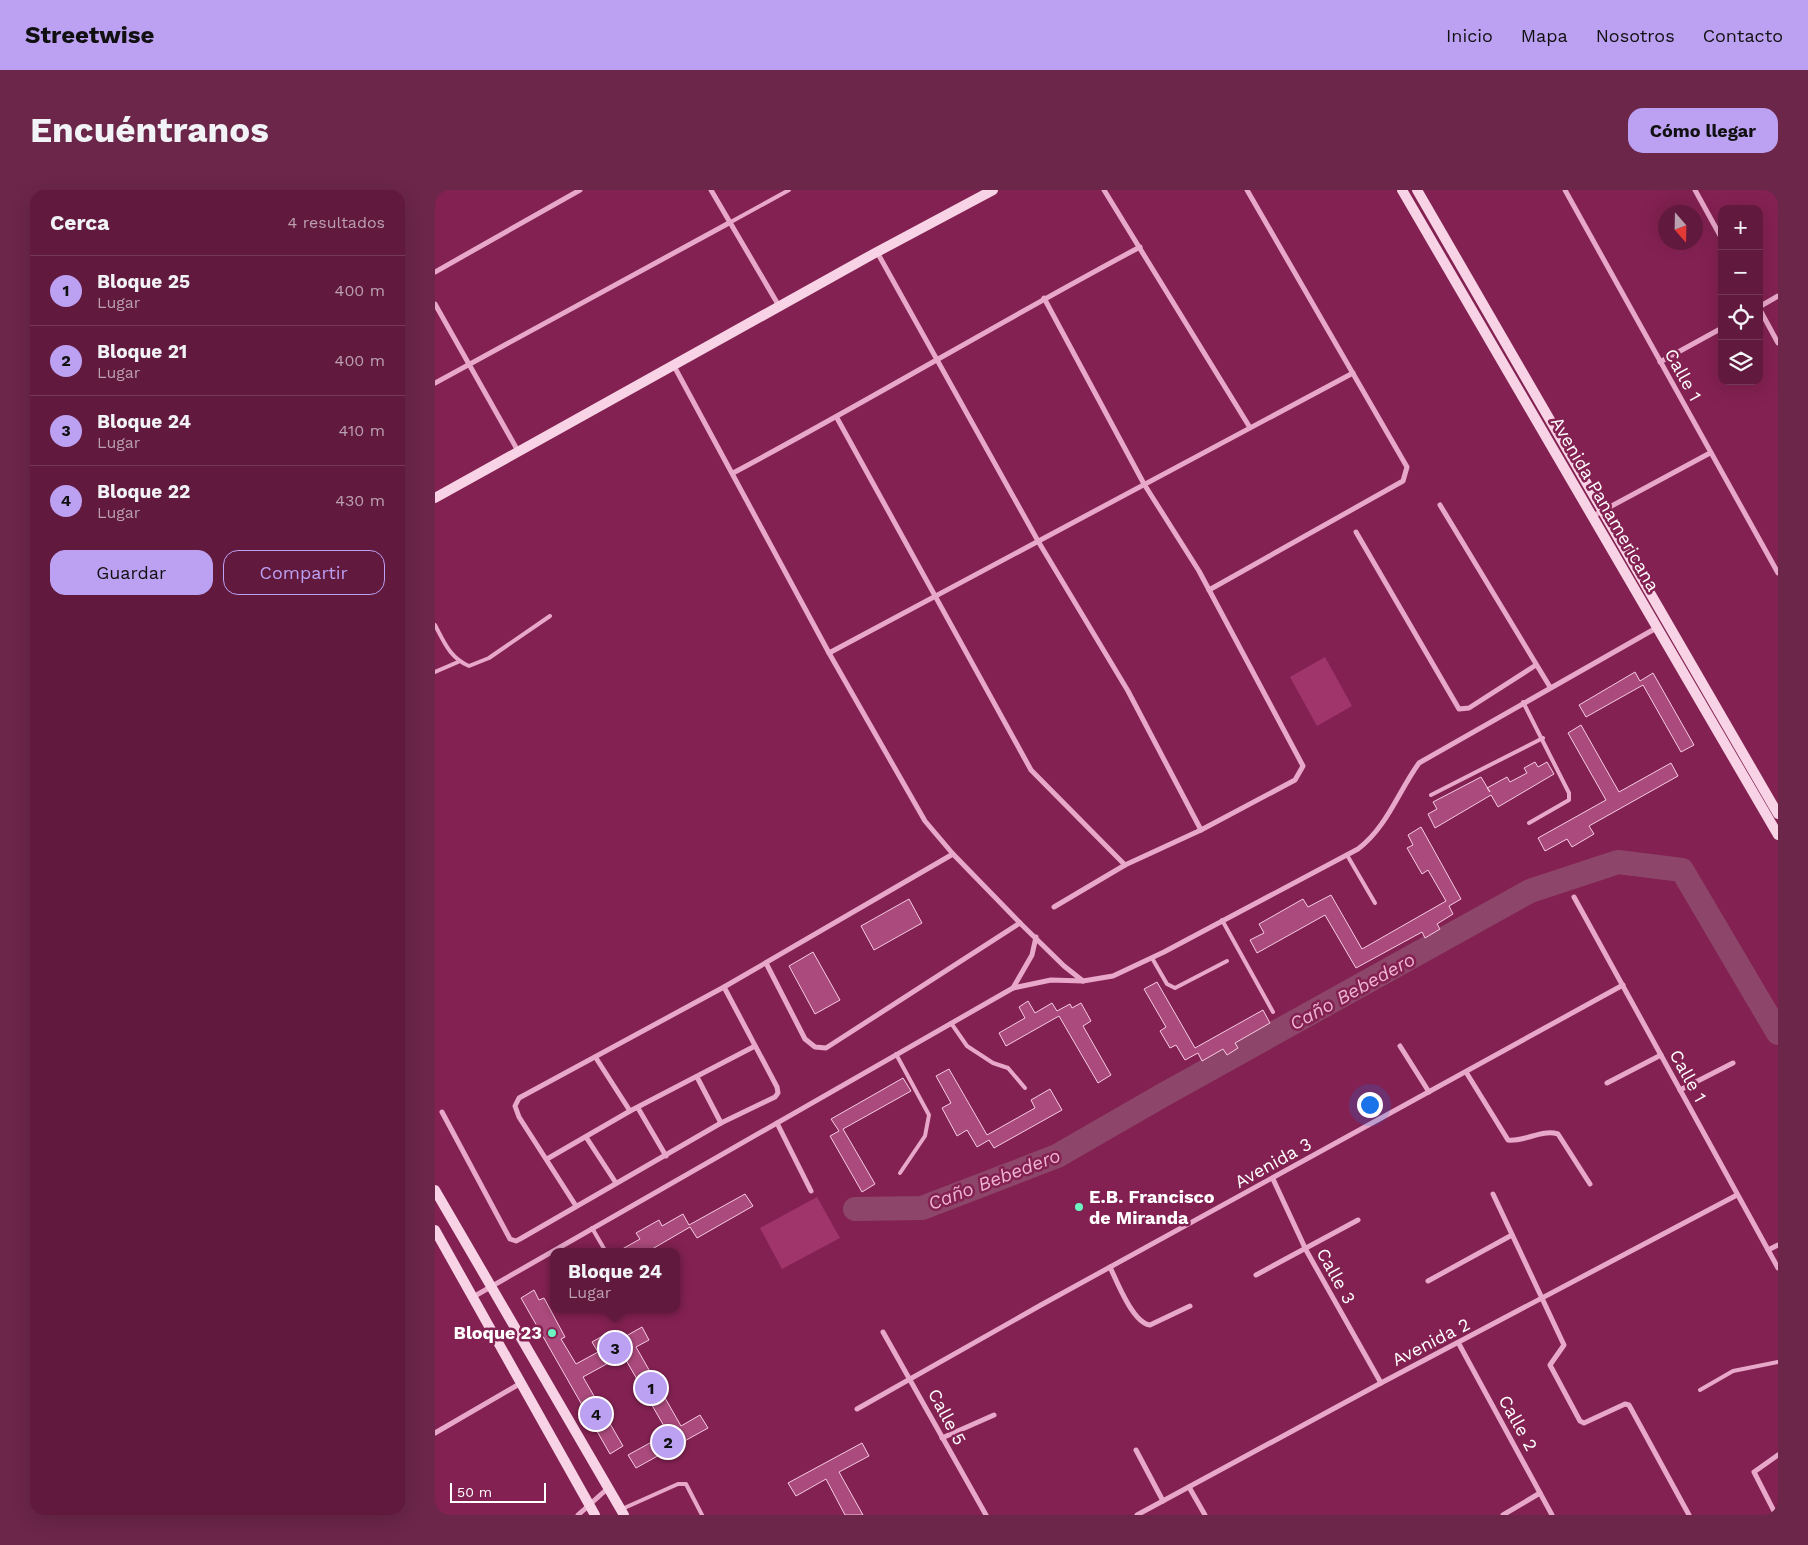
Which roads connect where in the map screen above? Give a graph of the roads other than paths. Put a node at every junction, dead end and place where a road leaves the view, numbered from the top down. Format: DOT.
graph roads {
  1 [pos="580,190"];
  2 [pos="711,190"];
  3 [pos="789,190"];
  4 [pos="993,190"];
  5 [pos="1104,190"];
  6 [pos="1247,190"];
  7 [pos="1403,190"];
  8 [pos="1417,190"];
  9 [pos="1565,190"];
  10 [pos="1695,190"];
  11 [pos="729,223"];
  12 [pos="1718,232"];
  13 [pos="1140,247"];
  14 [pos="877,252"];
  15 [pos="435,272"];
  16 [pos="1778,296"];
  17 [pos="1044,298"];
  18 [pos="435,304"];
  19 [pos="1763,305"];
  20 [pos="779,306"];
  21 [pos="1763,315"];
  22 [pos="1718,330"];
  23 [pos="1778,343"];
  24 [pos="937,361"];
  25 [pos="1660,362"];
  26 [pos="470,365"];
  27 [pos="674,366"];
  28 [pos="1353,372"];
  29 [pos="435,383"];
  30 [pos="837,418"];
  31 [pos="1249,426"];
  32 [pos="519,452"];
  33 [pos="1710,453"];
  34 [pos="733,473"];
  35 [pos="1144,484"];
  36 [pos="435,498"];
  37 [pos="1440,505"];
  38 [pos="1604,510"];
  39 [pos="1593,516"];
  40 [pos="1356,532"];
  41 [pos="1038,541"];
  42 [pos="1778,573"];
  43 [pos="1209,590"];
  44 [pos="934,597"];
  45 [pos="550,616"];
  46 [pos="435,624"];
  47 [pos="1663,624"];
  48 [pos="829,653"];
  49 [pos="458,662"];
  50 [pos="1536,665"];
  51 [pos="435,672"];
  52 [pos="1550,687"];
  53 [pos="1523,702"];
  54 [pos="1543,738"];
  55 [pos="1431,795"];
  56 [pos="1778,814"];
  57 [pos="1775,821"];
  58 [pos="1529,823"];
  59 [pos="1201,830"];
  60 [pos="1778,834"];
  61 [pos="953,854"];
  62 [pos="1347,855"];
  63 [pos="1125,865"];
  64 [pos="1574,897"];
  65 [pos="1375,902"];
  66 [pos="1054,907"];
  67 [pos="1222,920"];
  68 [pos="1020,923"];
  69 [pos="1036,937"];
  70 [pos="1152,958"];
  71 [pos="1227,961"];
  72 [pos="766,963"];
  73 [pos="1083,981"];
  74 [pos="1623,985"];
  75 [pos="724,986"];
  76 [pos="1013,988"];
  77 [pos="1273,1012"];
  78 [pos="951,1023"];
  79 [pos="755,1046"];
  80 [pos="1400,1046"];
  81 [pos="897,1054"];
  82 [pos="1661,1055"];
  83 [pos="596,1058"];
  84 [pos="1733,1063"];
  85 [pos="1466,1072"];
  86 [pos="697,1077"];
  87 [pos="1607,1083"];
  88 [pos="1025,1088"];
  89 [pos="1680,1090"];
  90 [pos="1429,1092"];
  91 [pos="638,1108"];
  92 [pos="630,1111"];
  93 [pos="443,1112"];
  94 [pos="721,1123"];
  95 [pos="777,1123"];
  96 [pos="586,1137"];
  97 [pos="666,1156"];
  98 [pos="547,1159"];
  99 [pos="900,1174"];
  100 [pos="1273,1179"];
  101 [pos="616,1183"];
  102 [pos="1590,1184"];
  103 [pos="435,1190"];
  104 [pos="811,1191"];
  105 [pos="1493,1194"];
  106 [pos="1737,1195"];
  107 [pos="577,1206"];
  108 [pos="1358,1220"];
  109 [pos="592,1228"];
  110 [pos="435,1230"];
  111 [pos="1513,1235"];
  112 [pos="1778,1245"];
  113 [pos="558,1248"];
  114 [pos="604,1248"];
  115 [pos="1306,1250"];
  116 [pos="1768,1250"];
  117 [pos="550,1253"];
  118 [pos="1110,1267"];
  119 [pos="1778,1268"];
  120 [pos="1256,1275"];
  121 [pos="1428,1281"];
  122 [pos="491,1287"];
  123 [pos="473,1297"];
  124 [pos="1543,1299"];
  125 [pos="1190,1306"];
  126 [pos="883,1332"];
  127 [pos="1459,1344"];
  128 [pos="1778,1362"];
  129 [pos="910,1378"];
  130 [pos="521,1382"];
  131 [pos="1381,1383"];
  132 [pos="1700,1390"];
  133 [pos="857,1409"];
  134 [pos="994,1415"];
  135 [pos="435,1433"];
  136 [pos="942,1438"];
  137 [pos="1136,1450"];
  138 [pos="1778,1455"];
  139 [pos="1189,1488"];
  140 [pos="607,1489"];
  141 [pos="1540,1494"];
  142 [pos="1163,1501"];
  143 [pos="589,1505"];
  144 [pos="622,1512"];
  145 [pos="578,1515"];
  146 [pos="595,1515"];
  147 [pos="702,1515"];
  148 [pos="986,1515"];
  149 [pos="1137,1515"];
  150 [pos="1205,1515"];
  151 [pos="1503,1515"];
  152 [pos="1552,1515"];
  153 [pos="1689,1515"];
  154 [pos="1775,1515"];
  1 -- 15 [label="street"];
  2 -- 11 [label="street"];
  3 -- 11 [label="lane"];
  4 -- 14 [label="main road"];
  5 -- 13 [label="street"];
  6 -- 28 [label="street"];
  7 -- 39 [label="main road, Avenida Panamericana"];
  8 -- 38 [label="main road, Avenida Panamericana"];
  9 -- 25 [label="street, Calle 1"];
  10 -- 12 [label="street"];
  11 -- 20 [label="street"];
  11 -- 26 [label="street"];
  13 -- 17 [label="street"];
  13 -- 31 [label="street"];
  14 -- 20 [label="main road"];
  14 -- 24 [label="street"];
  16 -- 19 [label="street"];
  17 -- 24 [label="street"];
  17 -- 35 [label="street"];
  18 -- 26 [label="street"];
  20 -- 27 [label="main road"];
  21 -- 23 [label="street"];
  22 -- 25 [label="street"];
  24 -- 30 [label="street"];
  24 -- 41 [label="street"];
  25 -- 33 [label="street, Calle 1"];
  26 -- 29 [label="street"];
  26 -- 32 [label="street"];
  27 -- 32 [label="main road"];
  27 -- 34 [label="street"];
  28 -- 31 [label="street"];
  28 -- 43 [label="street"];
  30 -- 34 [label="street"];
  30 -- 44 [label="street"];
  31 -- 35 [label="street"];
  32 -- 36 [label="main road"];
  33 -- 38 [label="street"];
  33 -- 42 [label="street, Calle 1"];
  34 -- 48 [label="street"];
  35 -- 41 [label="street"];
  35 -- 43 [label="street"];
  37 -- 50 [label="street"];
  38 -- 39 [label="street"];
  38 -- 47 [label="main road, Avenida Panamericana"];
  39 -- 47 [label="main road, Avenida Panamericana"];
  40 -- 50 [label="street"];
  41 -- 44 [label="street"];
  41 -- 59 [label="street"];
  43 -- 59 [label="street"];
  44 -- 48 [label="street"];
  44 -- 63 [label="street"];
  45 -- 49 [label="lane"];
  46 -- 49 [label="lane"];
  47 -- 52 [label="street"];
  47 -- 56 [label="main road, Avenida Panamericana"];
  47 -- 57 [label="main road, Avenida Panamericana"];
  48 -- 61 [label="street"];
  49 -- 51 [label="lane"];
  50 -- 52 [label="street"];
  52 -- 53 [label="street"];
  53 -- 54 [label="lane"];
  53 -- 62 [label="street"];
  54 -- 55 [label="lane"];
  54 -- 58 [label="lane"];
  57 -- 60 [label="main road, Avenida Panamericana"];
  59 -- 63 [label="street"];
  61 -- 68 [label="street"];
  61 -- 72 [label="street"];
  62 -- 65 [label="lane"];
  62 -- 67 [label="street"];
  63 -- 66 [label="street"];
  64 -- 74 [label="street, Calle 1"];
  67 -- 70 [label="street"];
  67 -- 77 [label="lane"];
  68 -- 69 [label="street"];
  68 -- 72 [label="street"];
  69 -- 73 [label="street"];
  69 -- 76 [label="street"];
  70 -- 71 [label="lane"];
  70 -- 73 [label="street"];
  72 -- 75 [label="street"];
  73 -- 76 [label="street"];
  74 -- 82 [label="street, Calle 1"];
  74 -- 85 [label="street, Avenida 3"];
  75 -- 79 [label="street"];
  75 -- 83 [label="street"];
  76 -- 78 [label="street"];
  78 -- 81 [label="street"];
  78 -- 88 [label="lane"];
  79 -- 86 [label="street"];
  79 -- 94 [label="street"];
  80 -- 90 [label="street"];
  81 -- 95 [label="street"];
  81 -- 99 [label="lane"];
  82 -- 87 [label="street"];
  82 -- 89 [label="street, Calle 1"];
  83 -- 92 [label="street"];
  83 -- 98 [label="street"];
  84 -- 89 [label="street"];
  85 -- 90 [label="street, Avenida 3"];
  85 -- 102 [label="street"];
  86 -- 91 [label="street"];
  86 -- 94 [label="street"];
  89 -- 106 [label="street, Calle 1"];
  90 -- 100 [label="street, Avenida 3"];
  91 -- 92 [label="street"];
  91 -- 97 [label="street"];
  92 -- 96 [label="street"];
  93 -- 107 [label="street"];
  94 -- 97 [label="street"];
  95 -- 104 [label="street"];
  95 -- 109 [label="street"];
  96 -- 98 [label="street"];
  96 -- 101 [label="street"];
  97 -- 101 [label="street"];
  98 -- 107 [label="street"];
  100 -- 115 [label="street, Calle 3"];
  100 -- 118 [label="street, Avenida 3"];
  101 -- 107 [label="street"];
  103 -- 122 [label="main road"];
  105 -- 111 [label="street"];
  106 -- 116 [label="street, Calle 1"];
  106 -- 124 [label="street, Avenida 2"];
  108 -- 115 [label="street"];
  109 -- 113 [label="street"];
  109 -- 114 [label="lane"];
  110 -- 123 [label="main road"];
  111 -- 121 [label="street"];
  111 -- 124 [label="street"];
  112 -- 116 [label="street"];
  115 -- 120 [label="street"];
  115 -- 131 [label="street, Calle 3"];
  116 -- 119 [label="street, Calle 1"];
  117 -- 122 [label="street"];
  118 -- 125 [label="street"];
  118 -- 129 [label="street, Avenida 3"];
  122 -- 123 [label="street"];
  122 -- 140 [label="main road"];
  123 -- 130 [label="main road"];
  124 -- 127 [label="street, Avenida 2"];
  124 -- 153 [label="street"];
  126 -- 129 [label="street, Calle 5"];
  127 -- 131 [label="street, Avenida 2"];
  127 -- 141 [label="street, Calle 2"];
  128 -- 132 [label="lane"];
  129 -- 133 [label="street, Avenida 3"];
  129 -- 136 [label="street, Calle 5"];
  130 -- 135 [label="street"];
  130 -- 143 [label="main road"];
  131 -- 139 [label="street, Avenida 2"];
  134 -- 136 [label="street"];
  136 -- 148 [label="street, Calle 5"];
  137 -- 142 [label="street"];
  138 -- 154 [label="street"];
  139 -- 142 [label="street, Avenida 2"];
  139 -- 150 [label="street"];
  140 -- 143 [label="street"];
  140 -- 144 [label="main road"];
  141 -- 151 [label="street"];
  141 -- 152 [label="street, Calle 2"];
  142 -- 149 [label="street, Avenida 2"];
  143 -- 145 [label="street"];
  143 -- 146 [label="main road"];
  144 -- 147 [label="lane"];
}
